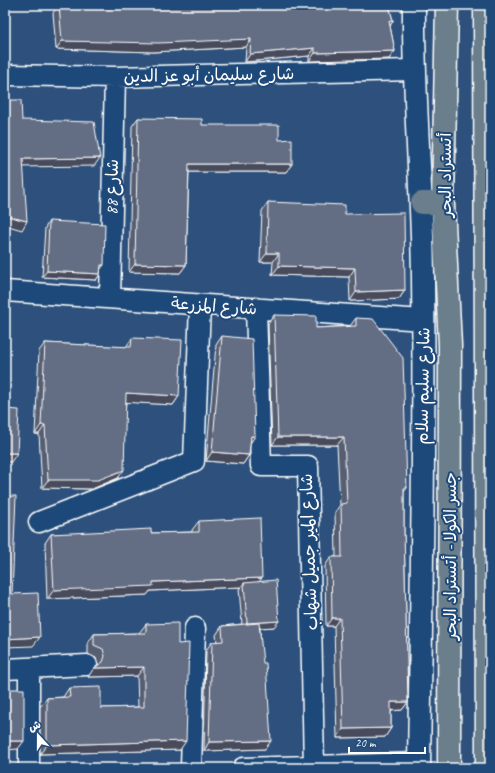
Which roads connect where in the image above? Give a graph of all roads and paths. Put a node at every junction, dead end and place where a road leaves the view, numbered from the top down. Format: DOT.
graph roads {
  1 [pos="414,5"];
  2 [pos="447,5"];
  3 [pos="485,5"];
  4 [pos="414,70"];
  5 [pos="5,75"];
  6 [pos="115,77"];
  7 [pos="422,203"];
  8 [pos="443,203"];
  9 [pos="5,291"];
  10 [pos="110,298"];
  11 [pos="200,305"];
  12 [pos="256,308"];
  13 [pos="423,320"];
  14 [pos="450,345"];
  15 [pos="39,522"];
  16 [pos="195,628"];
  17 [pos="87,664"];
  18 [pos="29,668"];
  19 [pos="5,669"];
  20 [pos="419,765"];
  21 [pos="314,767"];
  22 [pos="29,768"];
  23 [pos="191,768"];
  24 [pos="243,768"];
  25 [pos="449,768"];
  26 [pos="487,768"];
  1 -- 4 [label="main road, شارع سليم سلام"];
  2 -- 8 [label="highway, أتستراد البحر"];
  3 -- 26 [label="highway"];
  4 -- 6 [label="street, شارع سليمان أبو عز الدين"];
  4 -- 7 [label="main road, شارع سليم سلام"];
  5 -- 6 [label="street, شارع سليمان أبو عز الدين"];
  6 -- 10 [label="street, شارع 88"];
  7 -- 8 [label="highway"];
  7 -- 13 [label="main road, شارع سليم سلام"];
  8 -- 14 [label="highway, أتستراد البحر"];
  9 -- 10 [label="street, شارع المزرعة"];
  10 -- 11 [label="street, شارع المزرعة"];
  11 -- 12 [label="street, شارع المزرعة"];
  11 -- 15 [label="street"];
  12 -- 13 [label="street, شارع المزرعة"];
  12 -- 21 [label="street, شارع المير جميل شهاب"];
  13 -- 20 [label="main road, شارع سليم سلام"];
  14 -- 25 [label="highway, جسر الكولا - أتستراد البحر"];
  16 -- 23 [label="street"];
  17 -- 18 [label="street"];
  18 -- 19 [label="street"];
  18 -- 22 [label="street"];
  20 -- 21 [label="street"];
  21 -- 24 [label="street"];
}
